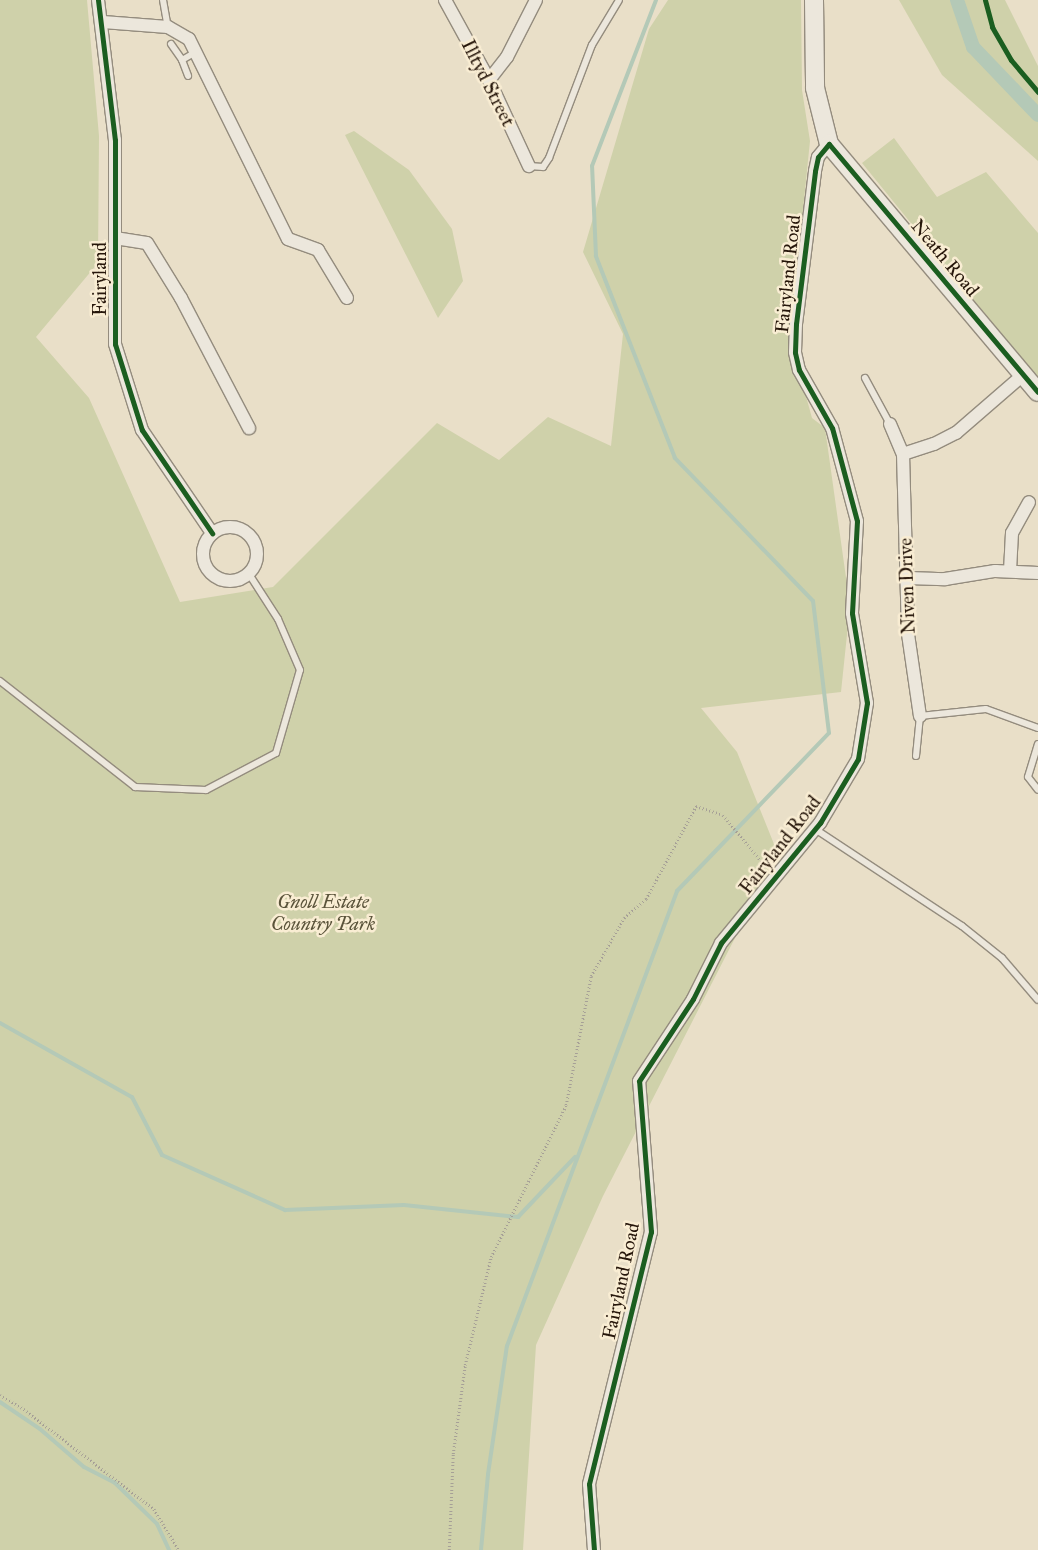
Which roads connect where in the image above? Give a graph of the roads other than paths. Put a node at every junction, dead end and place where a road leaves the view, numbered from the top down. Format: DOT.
graph roads {
  1 [pos="98,0"];
  2 [pos="163,0"];
  3 [pos="445,0"];
  4 [pos="536,0"];
  5 [pos="619,0"];
  6 [pos="814,0"];
  7 [pos="103,22"];
  8 [pos="168,27"];
  9 [pos="171,44"];
  10 [pos="197,51"];
  11 [pos="182,60"];
  12 [pos="188,76"];
  13 [pos="488,80"];
  14 [pos="829,144"];
  15 [pos="529,166"];
  16 [pos="115,238"];
  17 [pos="347,298"];
  18 [pos="1023,375"];
  19 [pos="865,378"];
  20 [pos="1038,392"];
  21 [pos="890,424"];
  22 [pos="249,428"];
  23 [pos="903,454"];
  24 [pos="1029,502"];
  25 [pos="212,533"];
  26 [pos="1010,571"];
  27 [pos="1038,573"];
  28 [pos="249,574"];
  29 [pos="908,578"];
  30 [pos="0,681"];
  31 [pos="920,716"];
  32 [pos="1038,728"];
  33 [pos="1038,744"];
  34 [pos="916,756"];
  35 [pos="1038,790"];
  36 [pos="816,829"];
  37 [pos="1038,1000"];
  38 [pos="594,1550"];
  1 -- 7 [label="street, Fairyland"];
  2 -- 8 [label="lane"];
  3 -- 13 [label="street, Illtyd Street"];
  4 -- 13 [label="street"];
  5 -- 15 [label="lane"];
  6 -- 14 [label="main road"];
  7 -- 8 [label="street"];
  7 -- 16 [label="street, Fairyland"];
  8 -- 10 [label="street"];
  9 -- 11 [label="lane"];
  10 -- 11 [label="lane"];
  10 -- 17 [label="street"];
  11 -- 12 [label="lane"];
  13 -- 15 [label="street, Illtyd Street"];
  14 -- 18 [label="main road, Neath Road"];
  14 -- 36 [label="street, Fairyland Road"];
  16 -- 22 [label="street, Fairyland"];
  16 -- 25 [label="street, Fairyland"];
  18 -- 20 [label="main road, Neath Road"];
  18 -- 23 [label="street"];
  19 -- 21 [label="lane"];
  21 -- 23 [label="street"];
  23 -- 29 [label="street, Niven Drive"];
  24 -- 26 [label="street"];
  25 -- 28 [label="street"];
  25 -- 28 [label="street"];
  26 -- 27 [label="street"];
  26 -- 29 [label="street"];
  28 -- 30 [label="lane"];
  29 -- 31 [label="street, Niven Drive"];
  31 -- 32 [label="lane"];
  31 -- 34 [label="lane"];
  33 -- 35 [label="lane"];
  36 -- 37 [label="lane"];
  36 -- 38 [label="street, Fairyland Road"];
}
